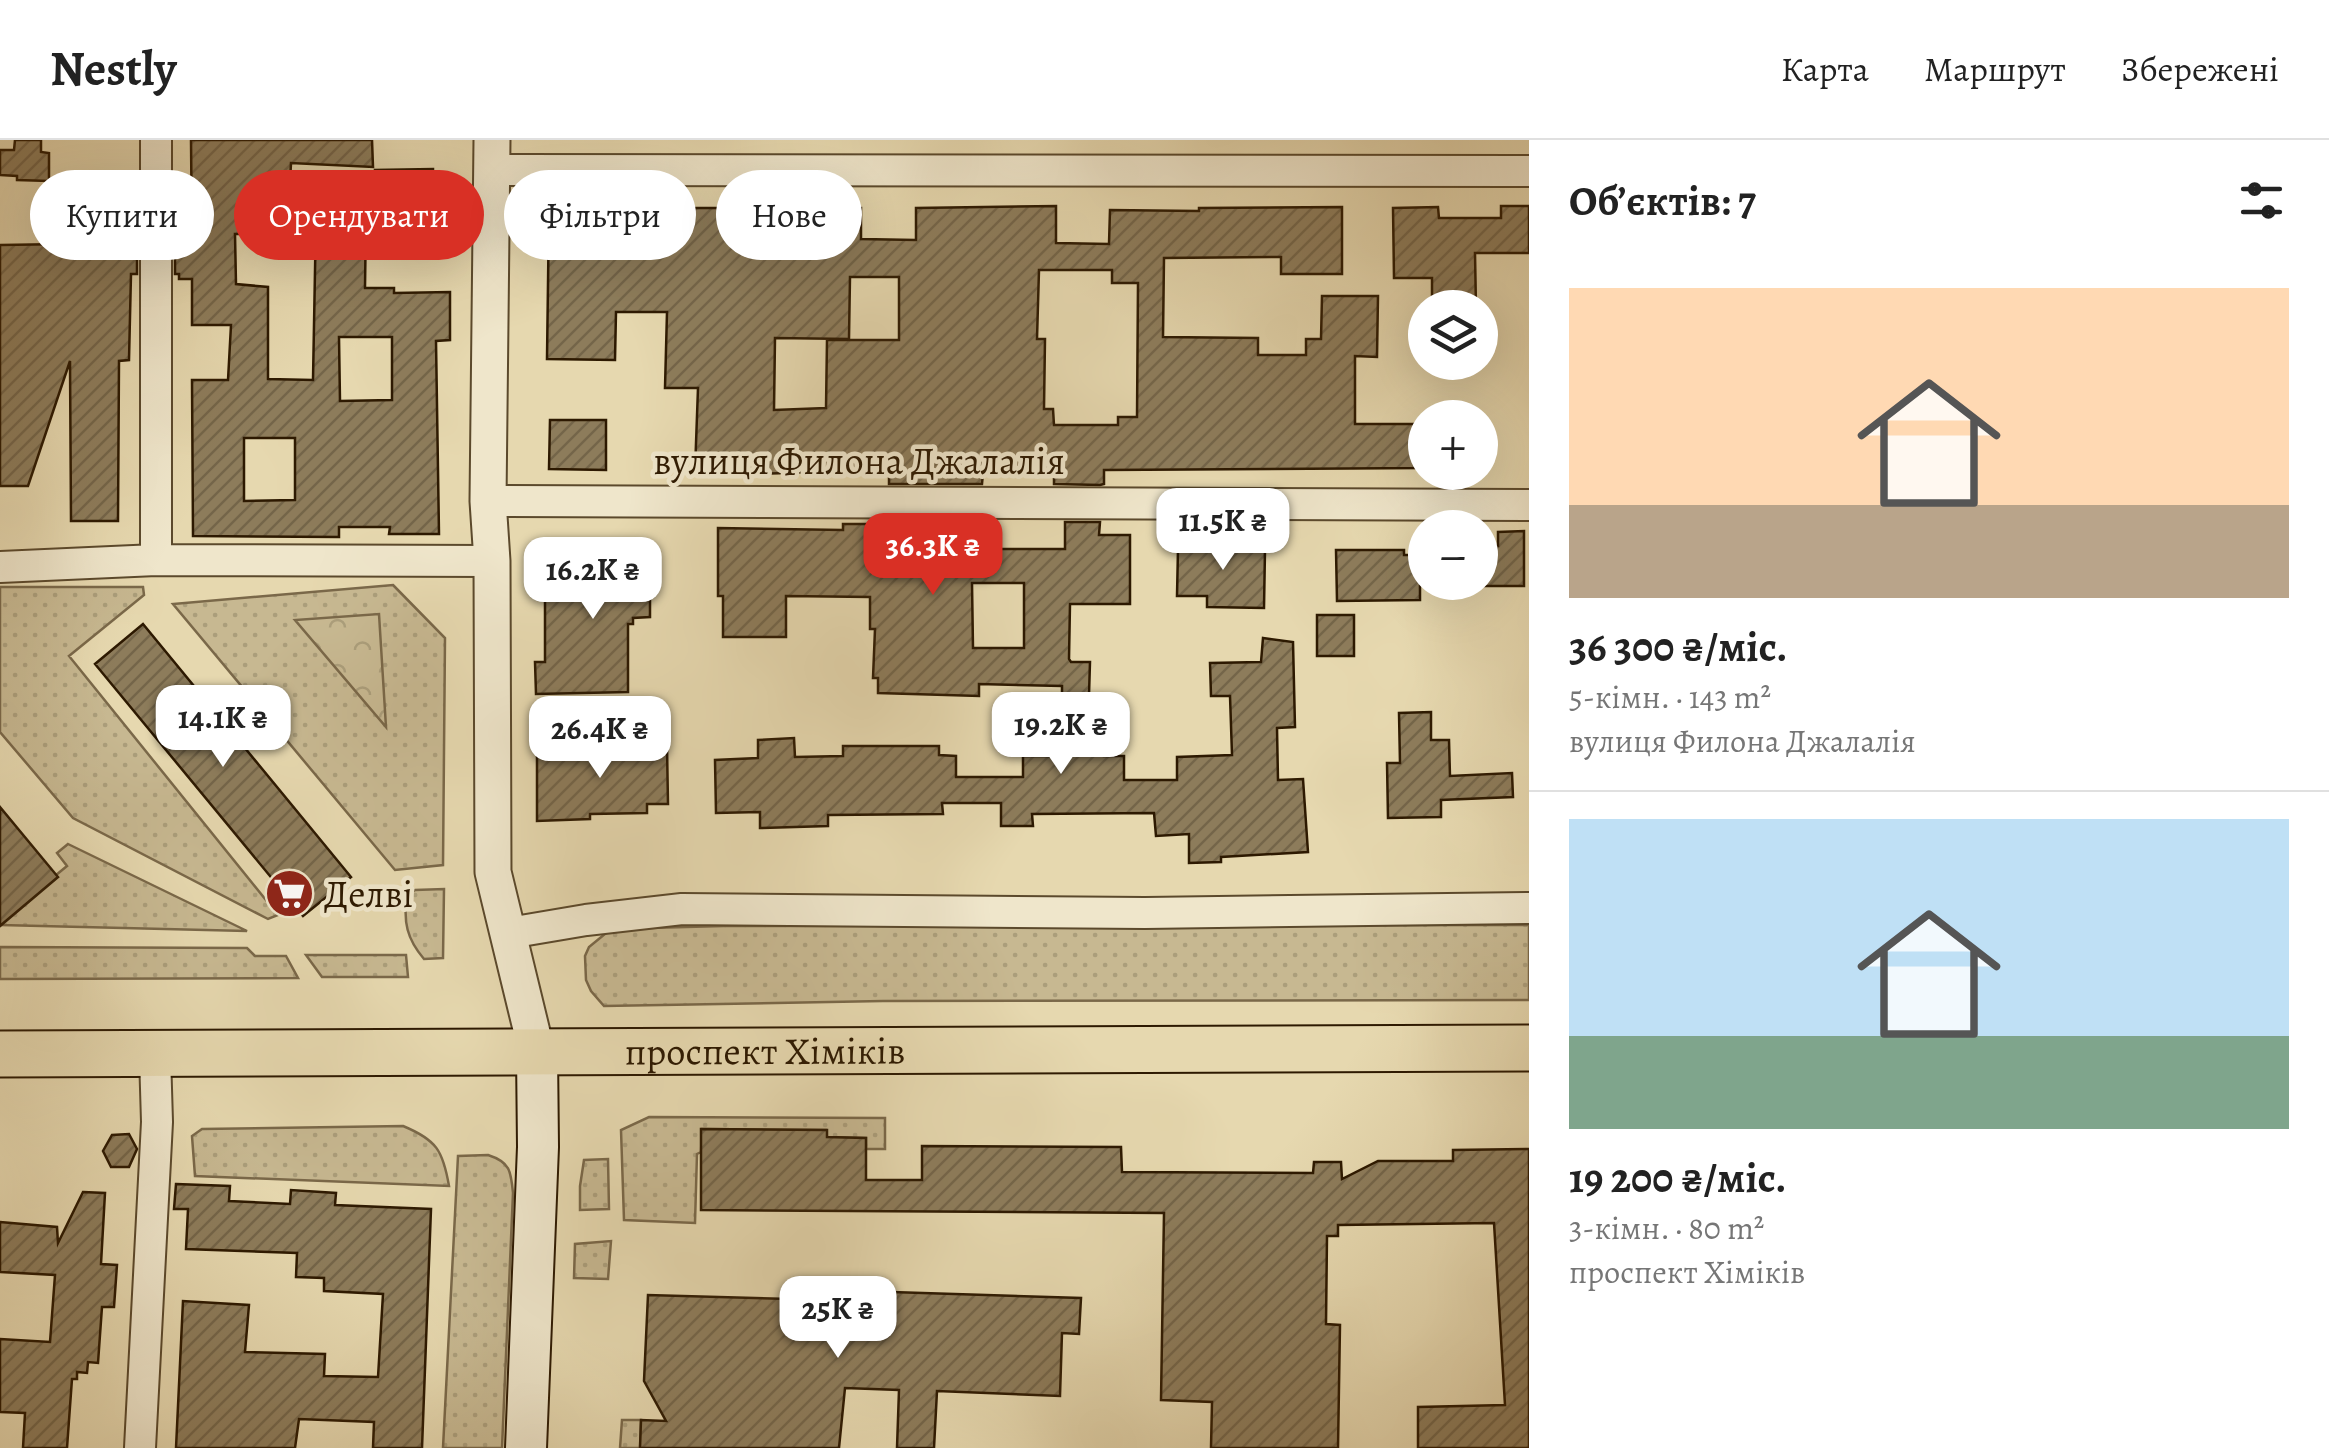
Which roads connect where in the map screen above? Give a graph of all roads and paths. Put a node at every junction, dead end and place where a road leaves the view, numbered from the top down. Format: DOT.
graph roads {
  1 [pos="156,140"];
  2 [pos="492,155"];
  3 [pos="1529,171"];
  4 [pos="488,501"];
  5 [pos="1529,505"];
  6 [pos="156,560"];
  7 [pos="492,561"];
  8 [pos="0,567"];
  9 [pos="1529,908"];
  10 [pos="509,933"];
  11 [pos="1529,1048"];
  12 [pos="537,1053"];
  13 [pos="0,1054"];
  14 [pos="154,1055"];
  15 [pos="140,1448"];
  16 [pos="526,1448"];
  1 -- 6 [label="street"];
  2 -- 3 [label="street"];
  2 -- 4 [label="street"];
  4 -- 5 [label="street, вулиця Филона Джалалія"];
  4 -- 7 [label="street"];
  6 -- 7 [label="street"];
  6 -- 8 [label="street"];
  7 -- 10 [label="street"];
  9 -- 10 [label="street"];
  10 -- 12 [label="street"];
  11 -- 12 [label="main road, проспект Хіміків"];
  12 -- 14 [label="main road, проспект Хіміків"];
  12 -- 16 [label="main road"];
  13 -- 14 [label="main road, проспект Хіміків"];
  14 -- 15 [label="street"];
}
